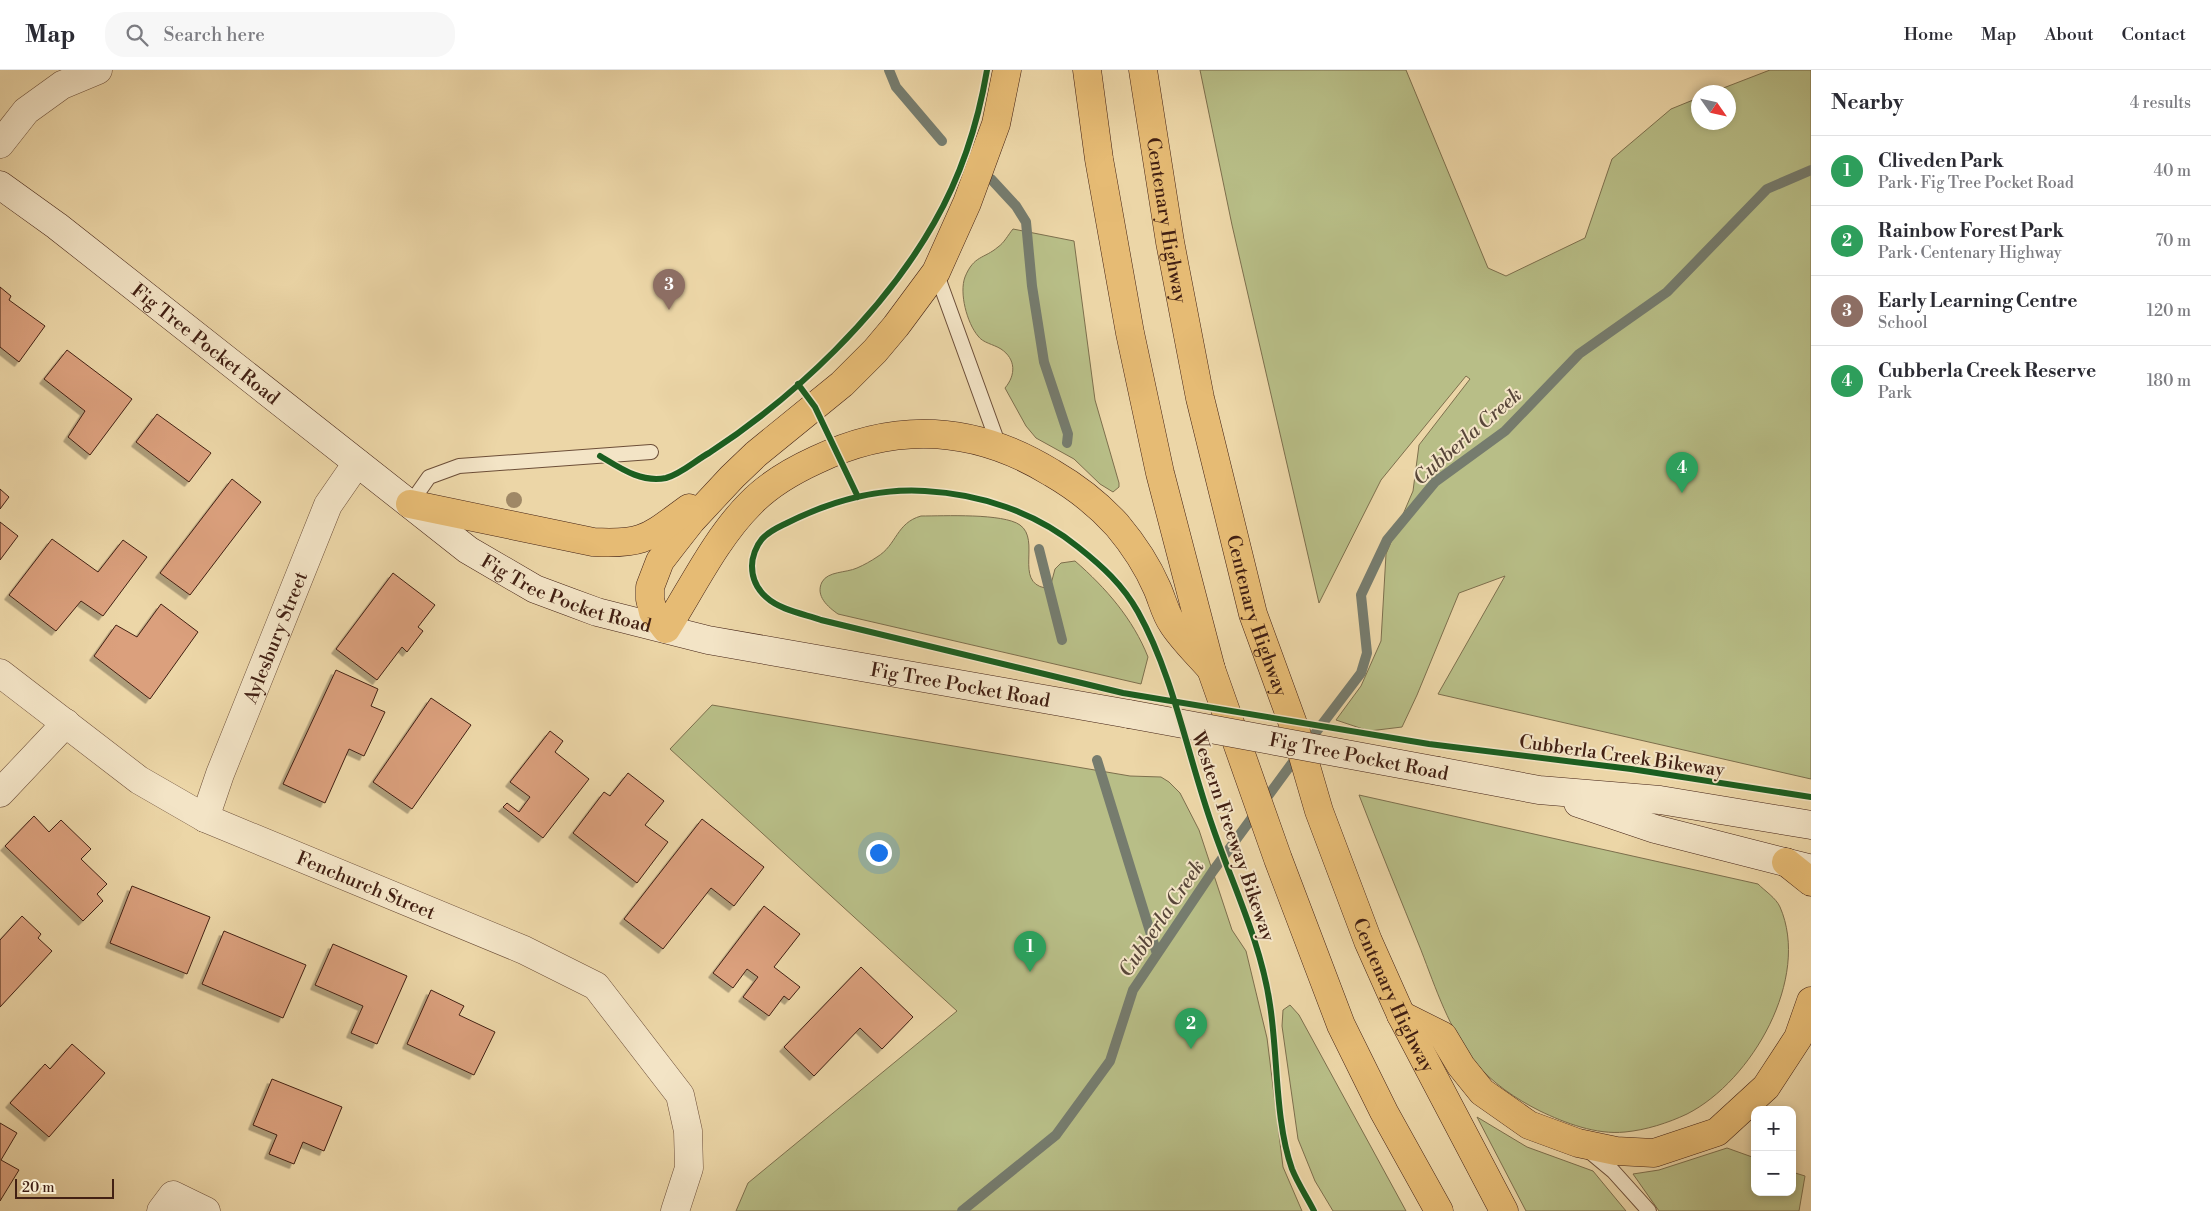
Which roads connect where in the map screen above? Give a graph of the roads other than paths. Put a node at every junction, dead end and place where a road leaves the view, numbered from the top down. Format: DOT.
graph roads {
  1 [pos="98,70"];
  2 [pos="1007,70"];
  3 [pos="1087,70"];
  4 [pos="1143,70"];
  5 [pos="0,144"];
  6 [pos="0,185"];
  7 [pos="936,272"];
  8 [pos="999,446"];
  9 [pos="651,452"];
  10 [pos="357,463"];
  11 [pos="732,477"];
  12 [pos="410,504"];
  13 [pos="666,629"];
  14 [pos="1211,669"];
  15 [pos="0,673"];
  16 [pos="66,723"];
  17 [pos="1539,790"];
  18 [pos="0,793"];
  19 [pos="205,818"];
  20 [pos="1811,825"];
  21 [pos="1799,865"];
  22 [pos="1811,882"];
  23 [pos="1811,1001"];
  24 [pos="1401,1016"];
  25 [pos="1578,1143"];
  26 [pos="161,1211"];
  27 [pos="206,1211"];
  28 [pos="675,1211"];
  29 [pos="1439,1211"];
  30 [pos="1504,1211"];
  31 [pos="1649,1211"];
  1 -- 5 [label="main road"];
  2 -- 7 [label="highway"];
  3 -- 14 [label="highway"];
  4 -- 24 [label="highway, Centenary Highway"];
  6 -- 10 [label="main road, Fig Tree Pocket Road"];
  7 -- 8 [label="lane"];
  7 -- 11 [label="highway"];
  8 -- 13 [label="highway"];
  8 -- 14 [label="highway"];
  9 -- 12 [label="lane"];
  10 -- 12 [label="main road, Fig Tree Pocket Road"];
  10 -- 19 [label="main road, Aylesbury Street"];
  11 -- 12 [label="highway"];
  11 -- 13 [label="highway"];
  12 -- 13 [label="main road, Fig Tree Pocket Road"];
  13 -- 17 [label="main road, Fig Tree Pocket Road, bridge"];
  14 -- 29 [label="highway"];
  15 -- 16 [label="main road, Fenchurch Street"];
  16 -- 18 [label="main road"];
  16 -- 19 [label="main road, Fenchurch Street"];
  17 -- 20 [label="main road, Fig Tree Pocket Road"];
  17 -- 21 [label="main road, Fig Tree Pocket Road"];
  19 -- 28 [label="main road, Fenchurch Street"];
  21 -- 22 [label="highway"];
  23 -- 25 [label="highway"];
  24 -- 25 [label="highway"];
  24 -- 30 [label="highway, Centenary Highway"];
  25 -- 31 [label="lane"];
  26 -- 27 [label="main road"];
}
